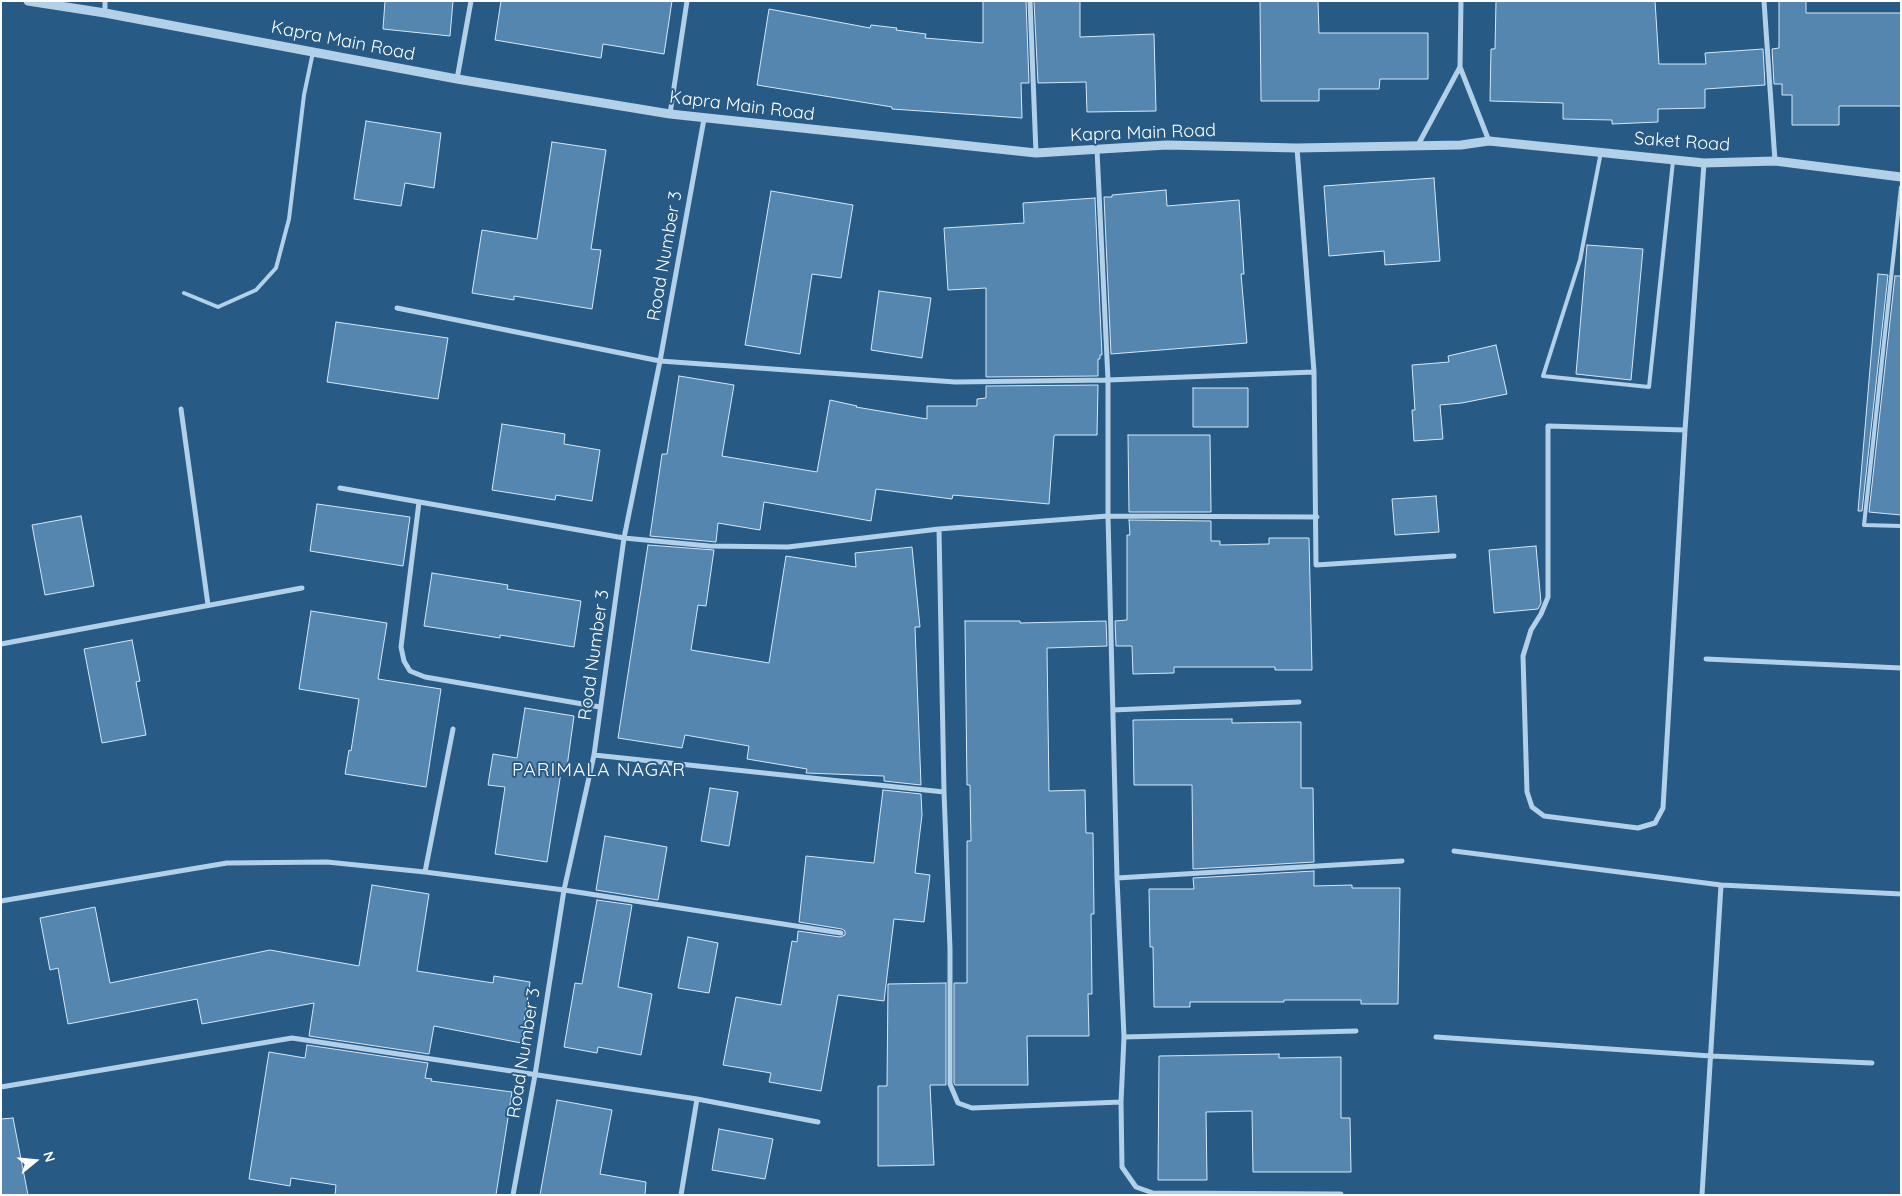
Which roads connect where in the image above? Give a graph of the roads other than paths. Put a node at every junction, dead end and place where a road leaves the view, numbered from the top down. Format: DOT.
graph roads {
  1 [pos="28,1"];
  2 [pos="105,1"];
  3 [pos="471,1"];
  4 [pos="687,1"];
  5 [pos="1030,1"];
  6 [pos="1462,1"];
  7 [pos="1764,1"];
  8 [pos="104,13"];
  9 [pos="312,52"];
  10 [pos="1460,67"];
  11 [pos="458,79"];
  12 [pos="670,114"];
  13 [pos="704,119"];
  14 [pos="1489,141"];
  15 [pos="1418,146"];
  16 [pos="1461,146"];
  17 [pos="1297,148"];
  18 [pos="1097,150"];
  19 [pos="1601,152"];
  20 [pos="1036,153"];
  21 [pos="1674,159"];
  22 [pos="1775,161"];
  23 [pos="1704,163"];
  24 [pos="1901,177"];
  25 [pos="1901,187"];
  26 [pos="184,293"];
  27 [pos="397,308"];
  28 [pos="660,361"];
  29 [pos="1314,372"];
  30 [pos="1108,380"];
  31 [pos="181,409"];
  32 [pos="1685,430"];
  33 [pos="340,488"];
  34 [pos="419,502"];
  35 [pos="1108,516"];
  36 [pos="1317,517"];
  37 [pos="1901,526"];
  38 [pos="939,529"];
  39 [pos="624,538"];
  40 [pos="1454,556"];
  41 [pos="302,588"];
  42 [pos="208,605"];
  43 [pos="1,644"];
  44 [pos="1706,659"];
  45 [pos="1901,668"];
  46 [pos="1299,702"];
  47 [pos="600,707"];
  48 [pos="1113,710"];
  49 [pos="453,729"];
  50 [pos="594,755"];
  51 [pos="944,792"];
  52 [pos="1454,851"];
  53 [pos="1402,861"];
  54 [pos="425,872"];
  55 [pos="1117,878"];
  56 [pos="1722,886"];
  57 [pos="564,890"];
  58 [pos="1901,894"];
  59 [pos="1,901"];
  60 [pos="841,933"];
  61 [pos="1356,1031"];
  62 [pos="1124,1037"];
  63 [pos="1436,1037"];
  64 [pos="1711,1056"];
  65 [pos="1872,1063"];
  66 [pos="535,1075"];
  67 [pos="1,1087"];
  68 [pos="697,1099"];
  69 [pos="1121,1102"];
  70 [pos="818,1122"];
  71 [pos="1341,1194"];
  72 [pos="513,1195"];
  73 [pos="681,1195"];
  74 [pos="1702,1195"];
  1 -- 8 [label="street, Kapra Main Road"];
  2 -- 8 [label="street"];
  3 -- 11 [label="street"];
  4 -- 12 [label="street"];
  5 -- 20 [label="street"];
  6 -- 10 [label="street"];
  7 -- 22 [label="street"];
  8 -- 9 [label="street, Kapra Main Road"];
  9 -- 11 [label="street, Kapra Main Road"];
  9 -- 26 [label="lane"];
  10 -- 14 [label="street"];
  10 -- 15 [label="street"];
  11 -- 12 [label="street, Kapra Main Road"];
  12 -- 13 [label="street, Kapra Main Road"];
  13 -- 20 [label="street, Kapra Main Road"];
  13 -- 28 [label="street, Road Number 3"];
  14 -- 16 [label="street, Saket Road"];
  14 -- 19 [label="street, Saket Road"];
  15 -- 16 [label="street, Kapra Main Road"];
  15 -- 17 [label="street, Kapra Main Road"];
  17 -- 18 [label="street, Kapra Main Road"];
  17 -- 29 [label="street"];
  18 -- 20 [label="street, Kapra Main Road"];
  18 -- 30 [label="street"];
  19 -- 21 [label="street, Saket Road"];
  19 -- 21 [label="lane"];
  21 -- 23 [label="street, Saket Road"];
  22 -- 23 [label="street, Saket Road"];
  22 -- 24 [label="street, Saket Road"];
  23 -- 32 [label="street"];
  25 -- 37 [label="lane"];
  27 -- 28 [label="street"];
  28 -- 30 [label="street"];
  28 -- 39 [label="street, Road Number 3"];
  29 -- 30 [label="street"];
  29 -- 36 [label="street"];
  30 -- 35 [label="street"];
  31 -- 42 [label="street"];
  32 -- 32 [label="street"];
  33 -- 34 [label="street"];
  34 -- 39 [label="street"];
  34 -- 47 [label="street"];
  35 -- 36 [label="street"];
  35 -- 38 [label="street"];
  35 -- 48 [label="street"];
  36 -- 40 [label="street"];
  38 -- 39 [label="street"];
  38 -- 51 [label="street"];
  39 -- 47 [label="street, Road Number 3"];
  41 -- 42 [label="street"];
  42 -- 43 [label="street"];
  44 -- 45 [label="street"];
  46 -- 48 [label="street"];
  47 -- 50 [label="street, Road Number 3"];
  48 -- 55 [label="street"];
  49 -- 54 [label="street"];
  50 -- 51 [label="street"];
  50 -- 57 [label="street, Road Number 3"];
  51 -- 69 [label="street"];
  52 -- 56 [label="street"];
  53 -- 55 [label="street"];
  54 -- 57 [label="street"];
  54 -- 59 [label="street"];
  55 -- 62 [label="street"];
  56 -- 58 [label="street"];
  56 -- 64 [label="street"];
  57 -- 60 [label="street"];
  57 -- 66 [label="street, Road Number 3"];
  61 -- 62 [label="street"];
  62 -- 69 [label="street"];
  63 -- 64 [label="street"];
  64 -- 65 [label="street"];
  64 -- 74 [label="street"];
  66 -- 67 [label="street"];
  66 -- 68 [label="street"];
  66 -- 72 [label="street, Road Number 3"];
  68 -- 70 [label="street"];
  68 -- 73 [label="street"];
  69 -- 71 [label="street"];
}
